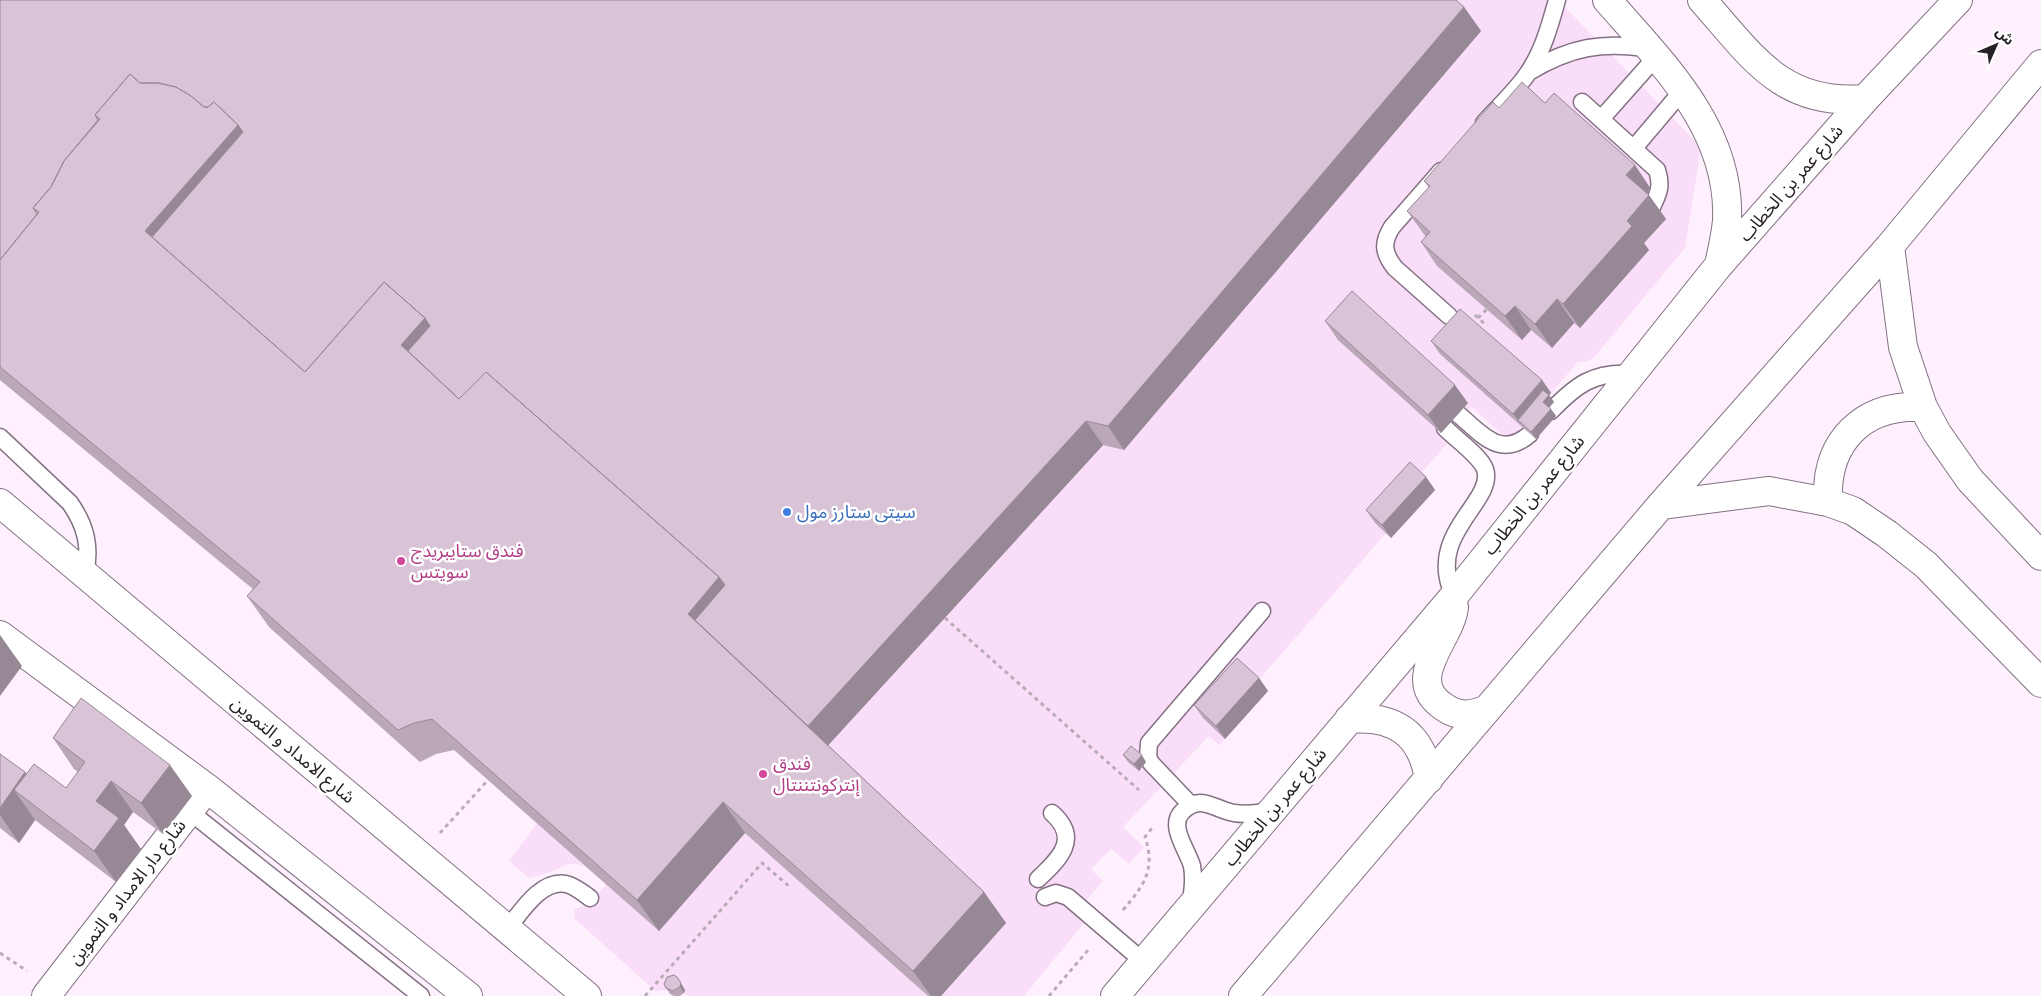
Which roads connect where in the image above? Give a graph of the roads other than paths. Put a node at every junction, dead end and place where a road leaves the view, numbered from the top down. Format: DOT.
graph roads {
  1 [pos="1556,0"];
  2 [pos="1607,0"];
  3 [pos="1702,0"];
  4 [pos="1958,0"];
  5 [pos="1653,53"];
  6 [pos="2041,64"];
  7 [pos="1527,74"];
  8 [pos="1683,90"];
  9 [pos="1865,99"];
  10 [pos="1582,102"];
  11 [pos="1601,119"];
  12 [pos="1476,132"];
  13 [pos="1634,148"];
  14 [pos="1450,161"];
  15 [pos="1652,207"];
  16 [pos="1890,246"];
  17 [pos="1719,265"];
  18 [pos="1449,316"];
  19 [pos="1630,374"];
  20 [pos="1923,407"];
  21 [pos="1551,412"];
  22 [pos="1458,414"];
  23 [pos="1445,428"];
  24 [pos="1530,434"];
  25 [pos="0,437"];
  26 [pos="1828,502"];
  27 [pos="0,503"];
  28 [pos="1661,505"];
  29 [pos="2041,556"];
  30 [pos="85,574"];
  31 [pos="1454,596"];
  32 [pos="1262,611"];
  33 [pos="0,634"];
  34 [pos="2041,683"];
  35 [pos="1487,709"];
  36 [pos="1349,719"];
  37 [pos="1429,779"];
  38 [pos="207,788"];
  39 [pos="1190,804"];
  40 [pos="1275,809"];
  41 [pos="189,811"];
  42 [pos="1052,813"];
  43 [pos="1038,879"];
  44 [pos="1044,897"];
  45 [pos="590,898"];
  46 [pos="1187,911"];
  47 [pos="507,929"];
  48 [pos="1144,962"];
  49 [pos="46,996"];
  50 [pos="421,996"];
  51 [pos="468,996"];
  52 [pos="587,996"];
  53 [pos="1115,996"];
  54 [pos="1244,996"];
  1 -- 7 [label="lane"];
  2 -- 5 [label="street"];
  3 -- 9 [label="street"];
  4 -- 9 [label="street, شارع عمر بن الخطاب"];
  5 -- 7 [label="lane"];
  5 -- 8 [label="street"];
  5 -- 11 [label="lane"];
  6 -- 16 [label="street"];
  7 -- 12 [label="lane"];
  8 -- 13 [label="lane"];
  8 -- 17 [label="street"];
  9 -- 17 [label="street, شارع عمر بن الخطاب"];
  10 -- 11 [label="lane"];
  11 -- 13 [label="lane"];
  13 -- 15 [label="lane"];
  14 -- 18 [label="lane"];
  16 -- 20 [label="street"];
  16 -- 28 [label="street"];
  17 -- 19 [label="street, شارع عمر بن الخطاب"];
  19 -- 21 [label="lane"];
  19 -- 31 [label="street, شارع عمر بن الخطاب"];
  20 -- 26 [label="street"];
  20 -- 29 [label="street"];
  22 -- 24 [label="lane"];
  23 -- 31 [label="lane"];
  25 -- 30 [label="lane"];
  26 -- 28 [label="street"];
  26 -- 34 [label="street"];
  27 -- 30 [label="street, شارع الامداد و التموين"];
  28 -- 35 [label="street"];
  30 -- 47 [label="street, شارع الامداد و التموين"];
  31 -- 35 [label="street"];
  31 -- 36 [label="street, شارع عمر بن الخطاب"];
  32 -- 39 [label="lane"];
  33 -- 38 [label="street"];
  35 -- 37 [label="street"];
  36 -- 37 [label="street"];
  36 -- 40 [label="street, شارع عمر بن الخطاب"];
  37 -- 54 [label="street"];
  38 -- 41 [label="street, شارع دار الامداد و التموين"];
  38 -- 51 [label="street"];
  39 -- 40 [label="lane"];
  39 -- 46 [label="lane"];
  40 -- 46 [label="street, شارع عمر بن الخطاب"];
  41 -- 49 [label="street, شارع دار الامداد و التموين"];
  41 -- 50 [label="lane"];
  42 -- 43 [label="lane"];
  44 -- 48 [label="lane"];
  45 -- 47 [label="lane"];
  46 -- 48 [label="street, شارع عمر بن الخطاب"];
  47 -- 52 [label="street, شارع الامداد و التموين"];
  48 -- 53 [label="street, شارع عمر بن الخطاب"];
}
